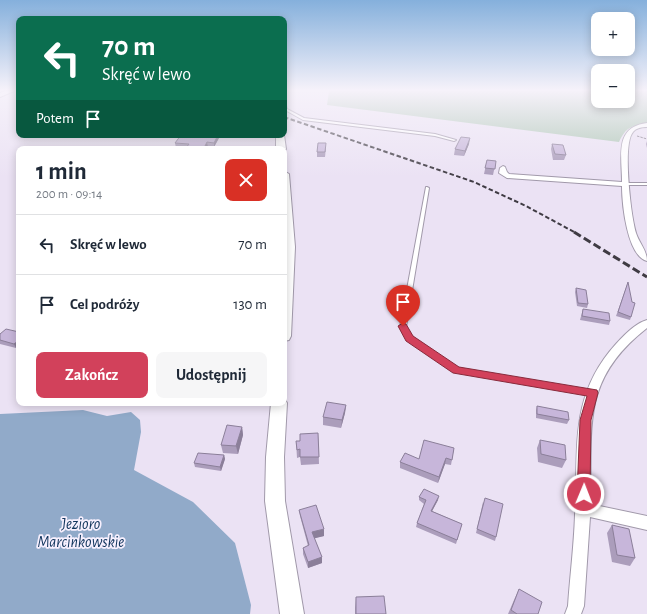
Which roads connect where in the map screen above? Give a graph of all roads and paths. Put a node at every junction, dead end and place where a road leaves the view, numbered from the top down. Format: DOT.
graph roads {
  1 [pos="308,120"];
  2 [pos="647,125"];
  3 [pos="454,140"];
  4 [pos="503,168"];
  5 [pos="626,184"];
  6 [pos="647,184"];
  7 [pos="427,188"];
  8 [pos="287,218"];
  9 [pos="647,258"];
  10 [pos="287,274"];
  11 [pos="647,323"];
  12 [pos="593,393"];
  13 [pos="279,406"];
  14 [pos="583,509"];
  15 [pos="647,523"];
  16 [pos="292,614"];
  17 [pos="573,614"];
  1 -- 3 [label="lane"];
  2 -- 5 [label="street"];
  4 -- 5 [label="street"];
  5 -- 6 [label="lane"];
  5 -- 9 [label="street"];
  7 -- 12 [label="lane"];
  8 -- 10 [label="street"];
  11 -- 12 [label="street"];
  12 -- 14 [label="street"];
  13 -- 16 [label="street"];
  14 -- 15 [label="street"];
  14 -- 17 [label="street"];
}
